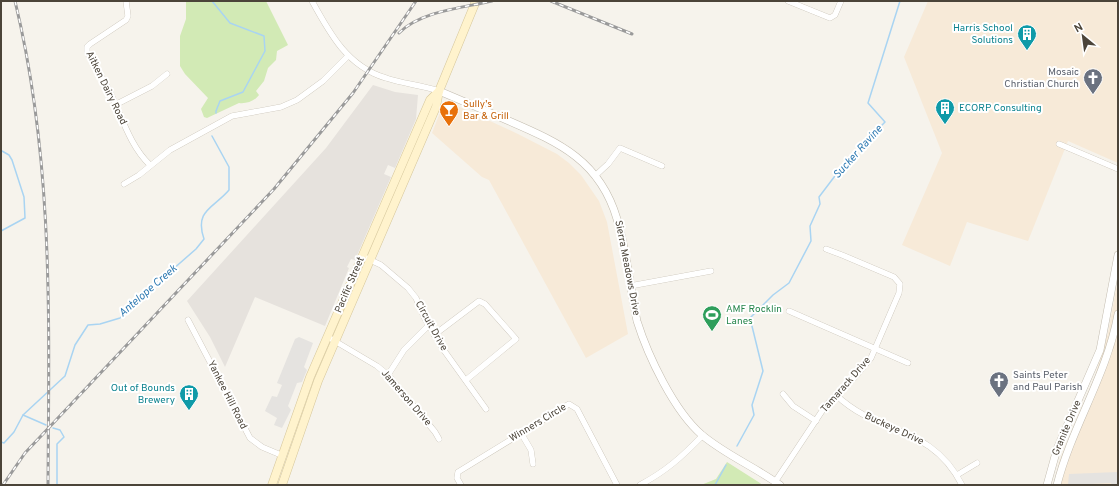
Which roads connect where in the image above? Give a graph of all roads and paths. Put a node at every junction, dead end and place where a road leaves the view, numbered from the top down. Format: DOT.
graph roads {
  1 [pos="126,1"];
  2 [pos="312,1"];
  3 [pos="476,1"];
  4 [pos="788,1"];
  5 [pos="841,1"];
  6 [pos="348,56"];
  7 [pos="167,74"];
  8 [pos="439,91"];
  9 [pos="115,105"];
  10 [pos="1059,144"];
  11 [pos="150,165"];
  12 [pos="662,166"];
  13 [pos="1118,169"];
  14 [pos="596,175"];
  15 [pos="124,184"];
  16 [pos="826,250"];
  17 [pos="1118,255"];
  18 [pos="362,256"];
  19 [pos="371,261"];
  20 [pos="712,271"];
  21 [pos="630,286"];
  22 [pos="789,311"];
  23 [pos="1118,314"];
  24 [pos="188,320"];
  25 [pos="429,325"];
  26 [pos="434,335"];
  27 [pos="328,337"];
  28 [pos="336,341"];
  29 [pos="876,348"];
  30 [pos="908,363"];
  31 [pos="388,375"];
  32 [pos="466,380"];
  33 [pos="783,394"];
  34 [pos="836,395"];
  35 [pos="486,410"];
  36 [pos="816,421"];
  37 [pos="521,433"];
  38 [pos="703,435"];
  39 [pos="439,439"];
  40 [pos="281,455"];
  41 [pos="977,463"];
  42 [pos="533,464"];
  43 [pos="957,475"];
  44 [pos="777,483"];
  45 [pos="272,485"];
  46 [pos="282,485"];
  47 [pos="461,485"];
  48 [pos="617,485"];
  49 [pos="640,485"];
  50 [pos="962,485"];
  51 [pos="1047,485"];
  52 [pos="1057,485"];
  1 -- 9 [label="street, Aitken Dairy Road"];
  2 -- 6 [label="street"];
  3 -- 8 [label="main road, Pacific Street"];
  4 -- 5 [label="street"];
  6 -- 8 [label="street"];
  6 -- 11 [label="street"];
  7 -- 9 [label="street"];
  8 -- 14 [label="street, Sierra Meadows Drive"];
  8 -- 18 [label="main road, Pacific Street"];
  8 -- 19 [label="main road, Pacific Street"];
  9 -- 11 [label="street, Aitken Dairy Road"];
  10 -- 13 [label="street"];
  11 -- 15 [label="street"];
  12 -- 14 [label="street"];
  14 -- 21 [label="street, Sierra Meadows Drive"];
  16 -- 29 [label="street, Tamarack Drive"];
  17 -- 51 [label="street, Granite Drive"];
  18 -- 19 [label="street, Circuit Drive"];
  18 -- 27 [label="main road, Pacific Street"];
  19 -- 25 [label="street, Circuit Drive"];
  19 -- 28 [label="main road, Pacific Street"];
  20 -- 21 [label="street"];
  21 -- 38 [label="street, Sierra Meadows Drive"];
  22 -- 29 [label="street"];
  23 -- 52 [label="street, Granite Drive"];
  24 -- 40 [label="street, Yankee Hill Road"];
  25 -- 26 [label="street, Circuit Drive"];
  25 -- 31 [label="street"];
  26 -- 32 [label="street, Circuit Drive"];
  26 -- 32 [label="street"];
  27 -- 28 [label="street, Jamerson Drive"];
  27 -- 40 [label="main road, Pacific Street"];
  28 -- 31 [label="street, Jamerson Drive"];
  28 -- 46 [label="main road, Pacific Street"];
  29 -- 30 [label="street"];
  29 -- 34 [label="street, Tamarack Drive"];
  31 -- 39 [label="street, Jamerson Drive"];
  32 -- 35 [label="street, Circuit Drive"];
  33 -- 36 [label="street"];
  34 -- 36 [label="street, Tamarack Drive"];
  34 -- 43 [label="street, Buckeye Drive"];
  36 -- 44 [label="street, Tamarack Drive"];
  37 -- 42 [label="street"];
  37 -- 47 [label="street, Winners Circle"];
  37 -- 48 [label="street, Winners Circle"];
  38 -- 44 [label="street, Sierra Meadows Drive"];
  38 -- 49 [label="street"];
  40 -- 45 [label="main road, Pacific Street"];
  41 -- 43 [label="street"];
  43 -- 50 [label="street, Buckeye Drive"];
}
